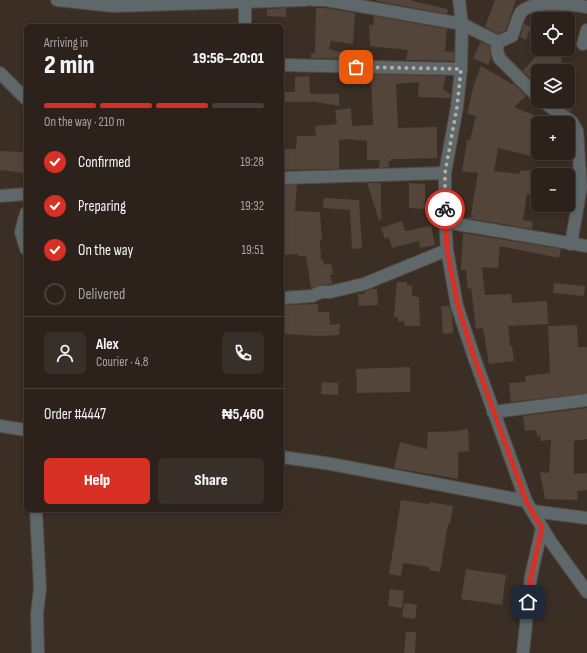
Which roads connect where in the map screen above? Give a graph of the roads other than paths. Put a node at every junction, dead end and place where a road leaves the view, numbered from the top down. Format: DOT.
graph roads {
  1 [pos="57,0"];
  2 [pos="274,0"];
  3 [pos="306,0"];
  4 [pos="313,0"];
  5 [pos="459,0"];
  6 [pos="245,1"];
  7 [pos="587,6"];
  8 [pos="245,24"];
  9 [pos="462,24"];
  10 [pos="587,30"];
  11 [pos="498,42"];
  12 [pos="583,44"];
  13 [pos="284,65"];
  14 [pos="461,69"];
  15 [pos="0,73"];
  16 [pos="531,90"];
  17 [pos="24,97"];
  18 [pos="552,108"];
  19 [pos="445,173"];
  20 [pos="284,178"];
  21 [pos="24,194"];
  22 [pos="0,196"];
  23 [pos="24,221"];
  24 [pos="445,222"];
  25 [pos="24,242"];
  26 [pos="571,244"];
  27 [pos="587,246"];
  28 [pos="447,250"];
  29 [pos="284,298"];
  30 [pos="587,400"];
  31 [pos="493,412"];
  32 [pos="0,426"];
  33 [pos="24,430"];
  34 [pos="284,457"];
  35 [pos="529,506"];
  36 [pos="36,512"];
  37 [pos="587,518"];
  38 [pos="542,528"];
  39 [pos="587,592"];
  40 [pos="38,653"];
  41 [pos="523,653"];
  1 -- 6 [label="street"];
  2 -- 3 [label="street"];
  2 -- 6 [label="street"];
  4 -- 9 [label="street"];
  5 -- 9 [label="street"];
  6 -- 8 [label="street"];
  7 -- 11 [label="street"];
  9 -- 11 [label="street"];
  9 -- 14 [label="street"];
  10 -- 12 [label="street"];
  11 -- 16 [label="street"];
  13 -- 14 [label="street"];
  14 -- 19 [label="street"];
  15 -- 17 [label="street"];
  18 -- 26 [label="street"];
  19 -- 20 [label="street"];
  19 -- 24 [label="street"];
  21 -- 22 [label="street"];
  23 -- 25 [label="street"];
  24 -- 26 [label="street"];
  24 -- 28 [label="street"];
  26 -- 27 [label="street"];
  28 -- 29 [label="street"];
  28 -- 31 [label="street"];
  30 -- 31 [label="street"];
  31 -- 35 [label="street"];
  32 -- 33 [label="street"];
  34 -- 35 [label="street"];
  35 -- 37 [label="street"];
  35 -- 38 [label="street"];
  36 -- 40 [label="street"];
  38 -- 39 [label="street"];
  38 -- 41 [label="street"];
}
